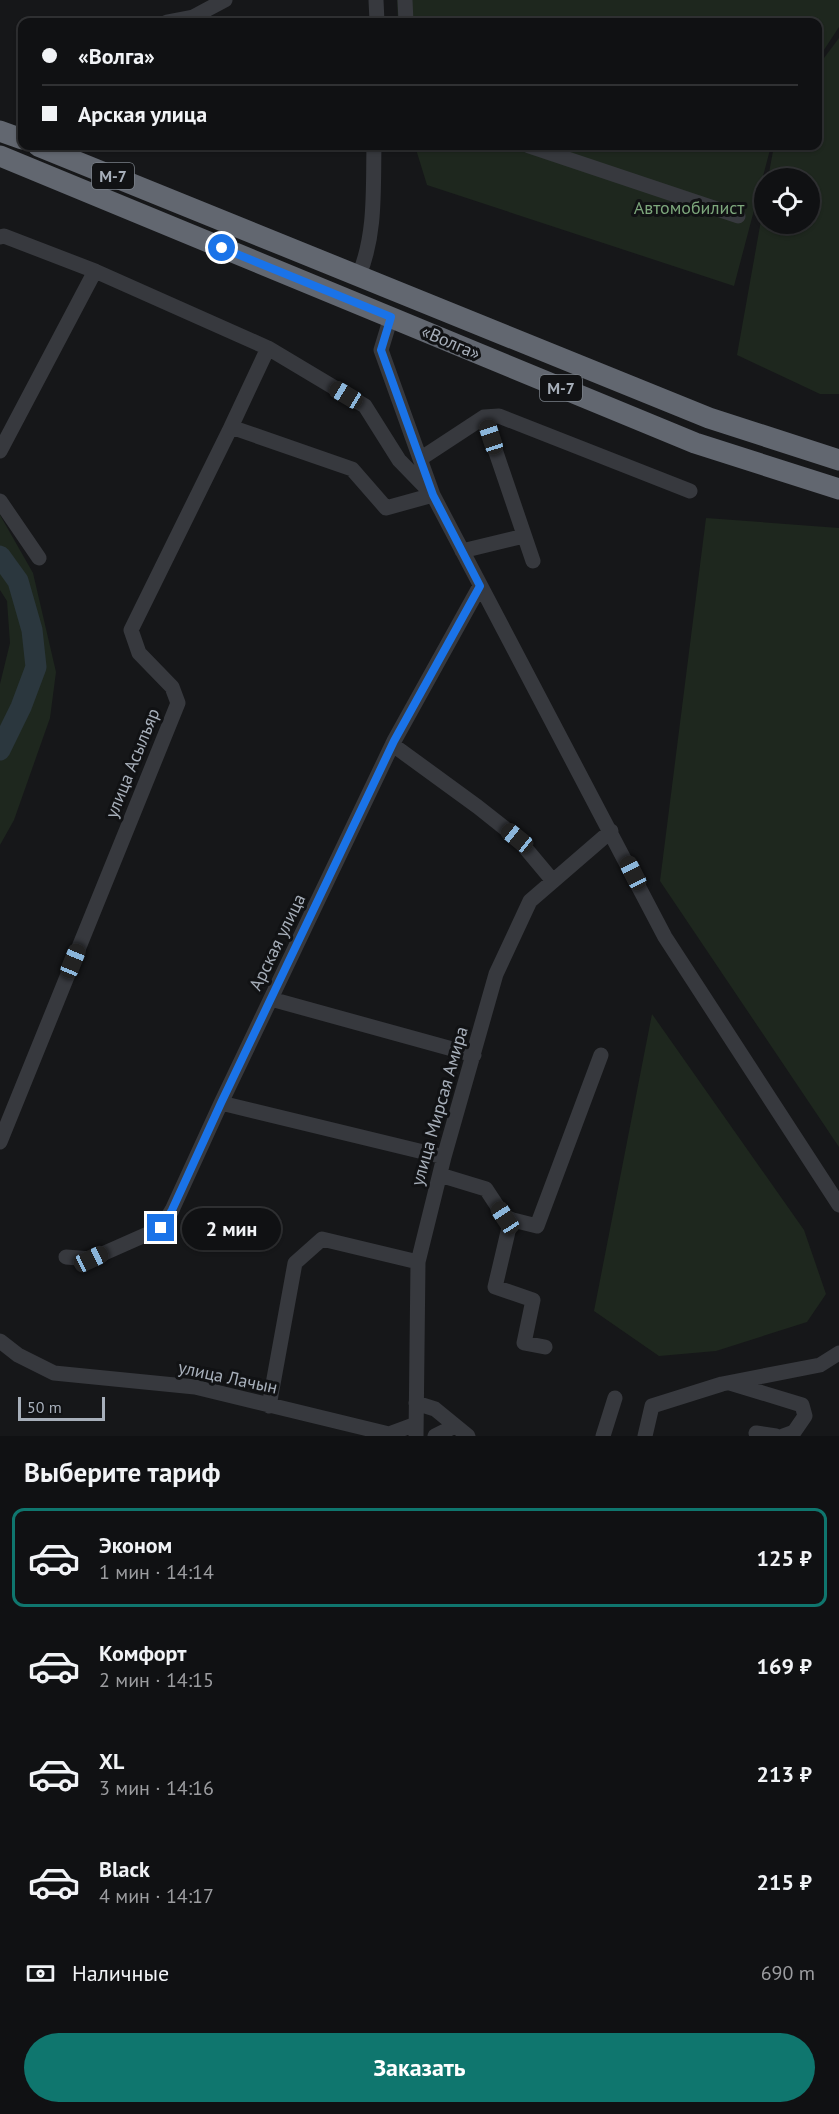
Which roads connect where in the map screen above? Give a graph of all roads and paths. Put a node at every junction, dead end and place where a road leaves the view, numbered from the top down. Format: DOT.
graph roads {
  1 [pos="225,0"];
  2 [pos="376,0"];
  3 [pos="405,0"];
  4 [pos="188,18"];
  5 [pos="377,18"];
  6 [pos="406,18"];
  7 [pos="0,130"];
  8 [pos="18,138"];
  9 [pos="48,150"];
  10 [pos="374,150"];
  11 [pos="541,150"];
  12 [pos="0,156"];
  13 [pos="738,216"];
  14 [pos="0,237"];
  15 [pos="95,271"];
  16 [pos="360,275"];
  17 [pos="391,317"];
  18 [pos="268,348"];
  19 [pos="484,417"];
  20 [pos="231,427"];
  21 [pos="0,451"];
  22 [pos="420,459"];
  23 [pos="839,460"];
  24 [pos="839,489"];
  25 [pos="690,490"];
  26 [pos="433,495"];
  27 [pos="0,501"];
  28 [pos="524,536"];
  29 [pos="462,551"];
  30 [pos="39,558"];
  31 [pos="533,561"];
  32 [pos="480,586"];
  33 [pos="393,745"];
  34 [pos="611,831"];
  35 [pos="553,881"];
  36 [pos="271,999"];
  37 [pos="474,1055"];
  38 [pos="601,1055"];
  39 [pos="221,1103"];
  40 [pos="6,1110"];
  41 [pos="0,1142"];
  42 [pos="444,1157"];
  43 [pos="440,1175"];
  44 [pos="839,1205"];
  45 [pos="511,1219"];
  46 [pos="66,1257"];
  47 [pos="418,1262"];
  48 [pos="0,1341"];
  49 [pos="545,1347"];
  50 [pos="839,1353"];
  51 [pos="727,1382"];
  52 [pos="615,1398"];
  53 [pos="416,1403"];
  54 [pos="269,1406"];
  55 [pos="455,1426"];
  56 [pos="416,1430"];
  57 [pos="756,1433"];
  58 [pos="435,1436"];
  59 [pos="468,1436"];
  60 [pos="603,1436"];
  61 [pos="645,1436"];
  62 [pos="777,1436"];
  63 [pos="783,1436"];
  1 -- 4 [label="street"];
  2 -- 5 [label="street"];
  3 -- 6 [label="street"];
  7 -- 8 [label="highway"];
  9 -- 16 [label="highway, «Волга» / М-7"];
  10 -- 16 [label="street"];
  11 -- 13 [label="street"];
  12 -- 17 [label="highway, «Волга» / М-7"];
  14 -- 15 [label="street"];
  15 -- 18 [label="street"];
  15 -- 21 [label="street"];
  16 -- 23 [label="highway, «Волга» / М-7"];
  17 -- 22 [label="street"];
  17 -- 24 [label="highway, «Волга» / М-7"];
  18 -- 20 [label="street, улица Асылъяр"];
  18 -- 26 [label="street"];
  19 -- 22 [label="street"];
  19 -- 25 [label="street"];
  19 -- 28 [label="street"];
  20 -- 26 [label="street"];
  20 -- 40 [label="street, улица Асылъяр"];
  22 -- 26 [label="street"];
  26 -- 29 [label="street"];
  27 -- 30 [label="street"];
  28 -- 29 [label="street"];
  28 -- 31 [label="street"];
  29 -- 32 [label="street"];
  32 -- 33 [label="street, Арская улица"];
  32 -- 34 [label="street"];
  33 -- 35 [label="street"];
  33 -- 36 [label="street, Арская улица"];
  34 -- 35 [label="street, улица Мирсая Амира"];
  34 -- 44 [label="street"];
  35 -- 37 [label="street, улица Мирсая Амира"];
  36 -- 37 [label="street"];
  36 -- 39 [label="street, Арская улица"];
  37 -- 42 [label="street, улица Мирсая Амира"];
  38 -- 45 [label="street"];
  39 -- 42 [label="street"];
  39 -- 46 [label="street, Арская улица"];
  40 -- 41 [label="street, улица Асылъяр"];
  42 -- 43 [label="street, улица Мирсая Амира"];
  43 -- 45 [label="street"];
  43 -- 47 [label="street, улица Мирсая Амира"];
  45 -- 49 [label="street"];
  47 -- 53 [label="street, улица Мирсая Амира"];
  47 -- 54 [label="street"];
  48 -- 54 [label="street, улица Лачын"];
  50 -- 51 [label="street"];
  51 -- 61 [label="street"];
  51 -- 63 [label="street"];
  52 -- 60 [label="street"];
  53 -- 55 [label="street"];
  53 -- 56 [label="street, улица Мирсая Амира"];
  54 -- 56 [label="street, улица Лачын"];
  55 -- 58 [label="street"];
  55 -- 59 [label="street"];
  57 -- 62 [label="street"];
}
